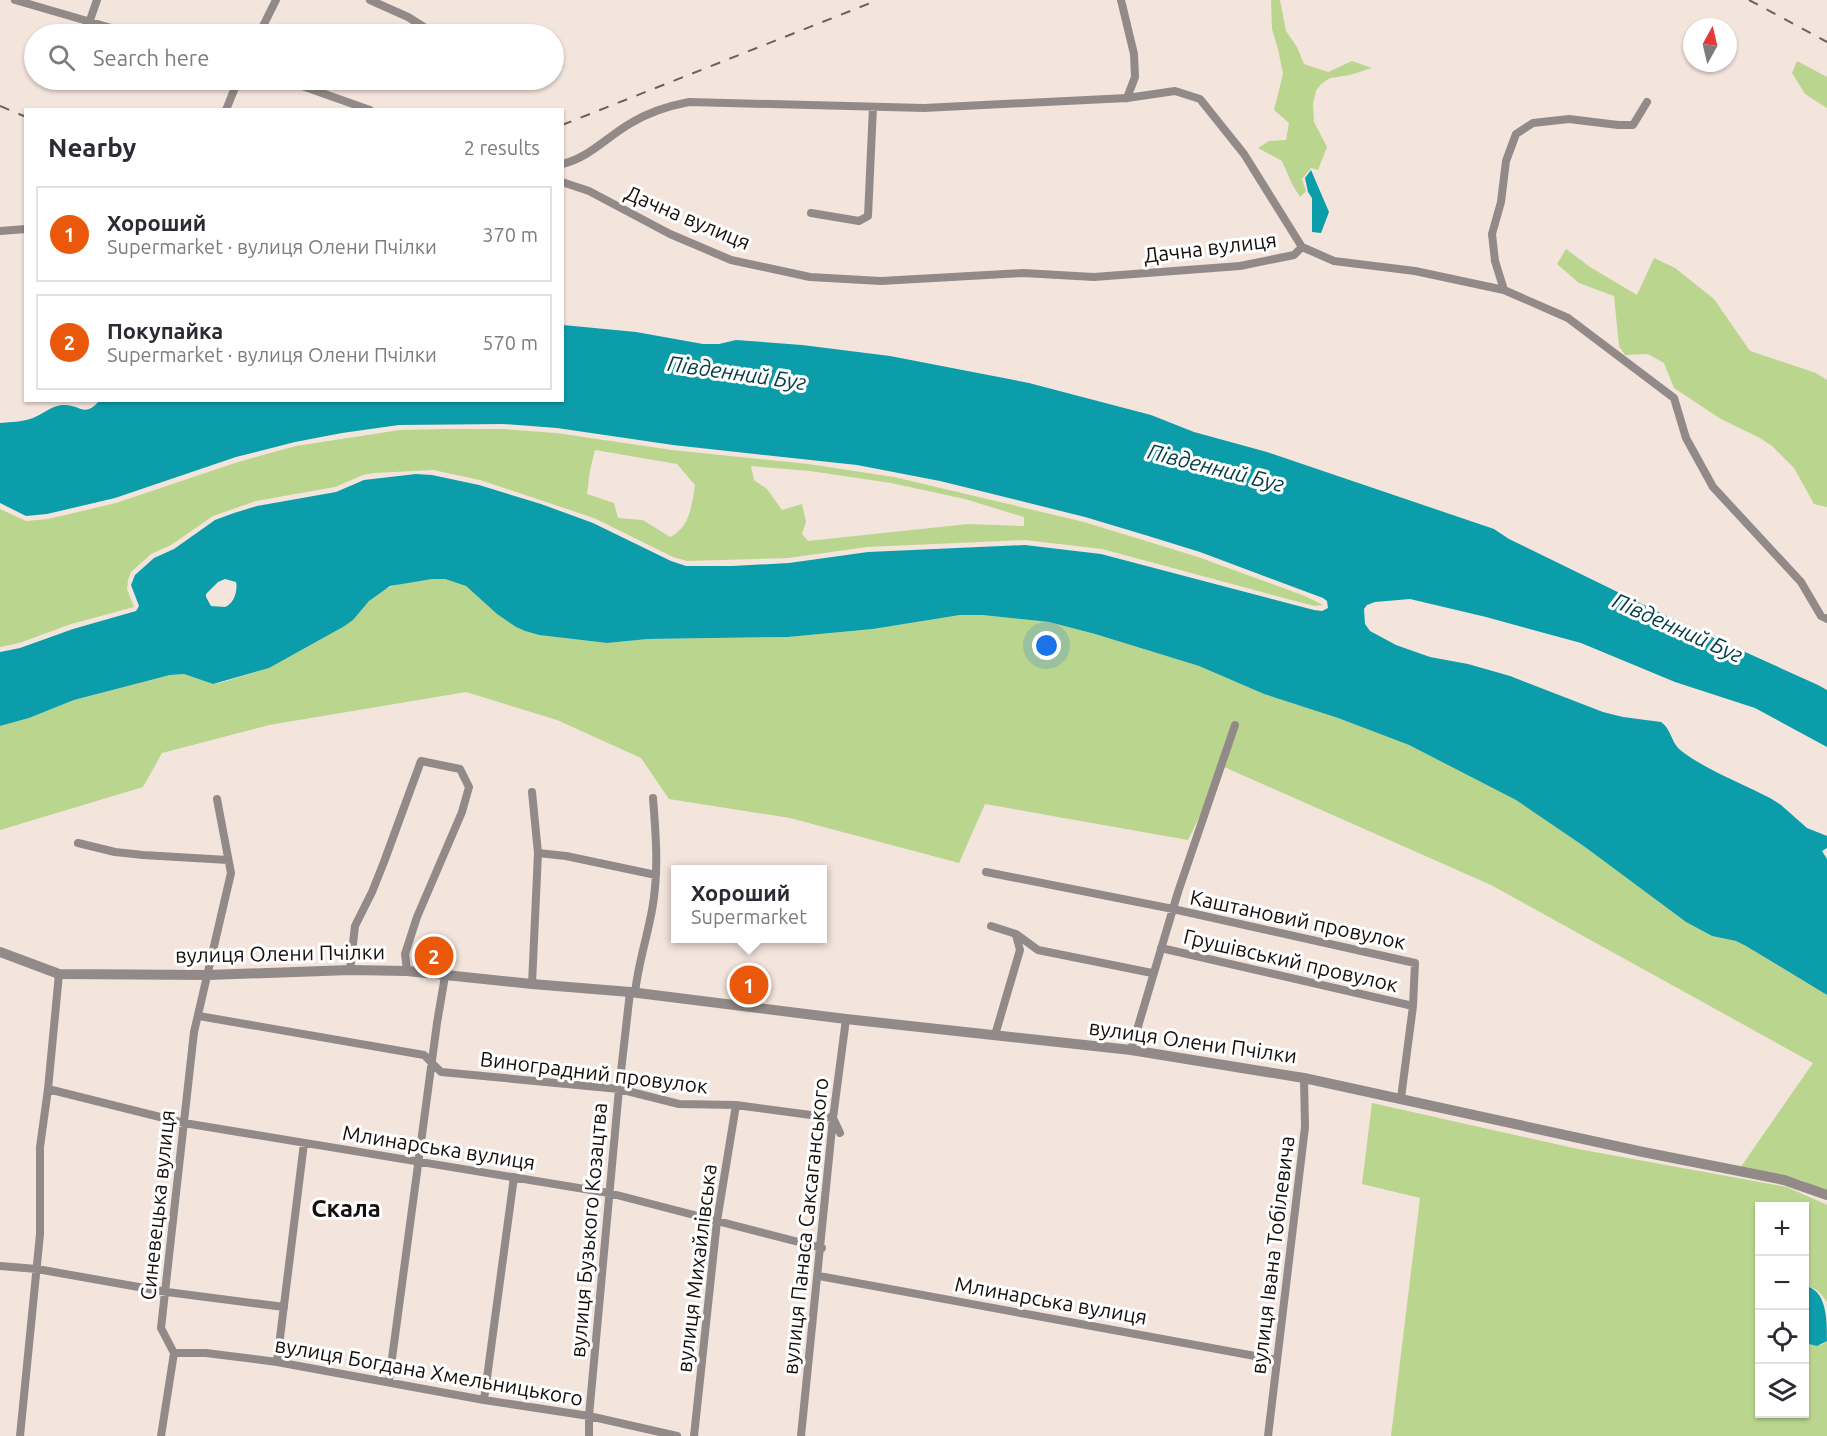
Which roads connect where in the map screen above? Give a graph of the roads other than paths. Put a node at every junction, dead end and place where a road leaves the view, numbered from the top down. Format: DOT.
graph roads {
  1 [pos="15,0"];
  2 [pos="98,0"];
  3 [pos="276,0"];
  4 [pos="370,0"];
  5 [pos="1121,0"];
  6 [pos="89,23"];
  7 [pos="93,24"];
  8 [pos="264,24"];
  9 [pos="419,24"];
  10 [pos="234,90"];
  11 [pos="313,90"];
  12 [pos="1127,98"];
  13 [pos="1647,102"];
  14 [pos="873,107"];
  15 [pos="227,108"];
  16 [pos="364,108"];
  17 [pos="564,164"];
  18 [pos="564,183"];
  19 [pos="811,213"];
  20 [pos="24,230"];
  21 [pos="0,231"];
  22 [pos="1302,247"];
  23 [pos="1504,290"];
  24 [pos="1825,615"];
  25 [pos="1235,725"];
  26 [pos="532,792"];
  27 [pos="653,798"];
  28 [pos="217,799"];
  29 [pos="78,843"];
  30 [pos="538,853"];
  31 [pos="228,860"];
  32 [pos="986,872"];
  33 [pos="657,875"];
  34 [pos="1173,909"];
  35 [pos="991,926"];
  36 [pos="1016,934"];
  37 [pos="1161,948"];
  38 [pos="0,952"];
  39 [pos="350,970"];
  40 [pos="407,971"];
  41 [pos="1152,973"];
  42 [pos="58,974"];
  43 [pos="208,975"];
  44 [pos="445,976"];
  45 [pos="532,984"];
  46 [pos="633,992"];
  47 [pos="1413,1006"];
  48 [pos="199,1016"];
  49 [pos="846,1019"];
  50 [pos="995,1035"];
  51 [pos="1131,1050"];
  52 [pos="432,1063"];
  53 [pos="1304,1078"];
  54 [pos="48,1089"];
  55 [pos="619,1089"];
  56 [pos="1401,1098"];
  57 [pos="736,1105"];
  58 [pos="833,1118"];
  59 [pos="184,1123"];
  60 [pos="840,1132"];
  61 [pos="304,1143"];
  62 [pos="418,1162"];
  63 [pos="514,1177"];
  64 [pos="609,1193"];
  65 [pos="1825,1193"];
  66 [pos="717,1221"];
  67 [pos="822,1248"];
  68 [pos="0,1266"];
  69 [pos="37,1269"];
  70 [pos="819,1276"];
  71 [pos="167,1292"];
  72 [pos="284,1307"];
  73 [pos="174,1353"];
  74 [pos="1277,1360"];
  75 [pos="277,1362"];
  76 [pos="389,1381"];
  77 [pos="484,1400"];
  78 [pos="589,1416"];
  79 [pos="20,1436"];
  80 [pos="160,1436"];
  81 [pos="589,1436"];
  82 [pos="677,1436"];
  83 [pos="694,1436"];
  84 [pos="801,1436"];
  85 [pos="1268,1436"];
  1 -- 6 [label="street"];
  2 -- 6 [label="street"];
  3 -- 8 [label="street"];
  4 -- 9 [label="street"];
  5 -- 12 [label="street"];
  6 -- 7 [label="street"];
  10 -- 15 [label="street"];
  11 -- 16 [label="street"];
  12 -- 14 [label="street"];
  12 -- 22 [label="street"];
  13 -- 23 [label="street"];
  14 -- 17 [label="street"];
  14 -- 19 [label="street"];
  18 -- 22 [label="street, Дачна вулиця"];
  20 -- 21 [label="street"];
  22 -- 23 [label="street, Дачна вулиця"];
  23 -- 24 [label="street, Дачна вулиця"];
  25 -- 34 [label="street, Каштановий провулок"];
  26 -- 30 [label="street"];
  27 -- 33 [label="street"];
  28 -- 31 [label="street, Синевецька вулиця"];
  29 -- 31 [label="street"];
  30 -- 33 [label="street"];
  30 -- 45 [label="street"];
  31 -- 43 [label="street, Синевецька вулиця"];
  32 -- 34 [label="street, Каштановий провулок"];
  33 -- 46 [label="street"];
  34 -- 37 [label="street, Каштановий провулок"];
  34 -- 47 [label="street, Каштановий провулок"];
  35 -- 36 [label="street"];
  36 -- 41 [label="street"];
  36 -- 50 [label="street"];
  37 -- 41 [label="street, Каштановий провулок"];
  37 -- 47 [label="street, Грушівський провулок"];
  38 -- 42 [label="street, вулиця Олени Пчілки"];
  39 -- 40 [label="street, вулиця Олени Пчілки"];
  39 -- 40 [label="street"];
  39 -- 43 [label="street, вулиця Олени Пчілки"];
  40 -- 44 [label="street, вулиця Олени Пчілки"];
  41 -- 51 [label="street, Каштановий провулок"];
  42 -- 43 [label="street, вулиця Олени Пчілки"];
  42 -- 54 [label="street"];
  43 -- 48 [label="street, Синевецька вулиця"];
  44 -- 45 [label="street, вулиця Олени Пчілки"];
  44 -- 52 [label="street"];
  45 -- 46 [label="street, вулиця Олени Пчілки"];
  46 -- 49 [label="street, вулиця Олени Пчілки"];
  46 -- 55 [label="street, вулиця Бузького Козацтва"];
  47 -- 56 [label="street"];
  48 -- 52 [label="street, Виноградний провулок"];
  48 -- 59 [label="street, Синевецька вулиця"];
  49 -- 50 [label="street, вулиця Олени Пчілки"];
  49 -- 58 [label="street, вулиця Панаса Саксаганського"];
  50 -- 51 [label="street, вулиця Олени Пчілки"];
  51 -- 53 [label="street, вулиця Олени Пчілки"];
  52 -- 55 [label="street, Виноградний провулок"];
  52 -- 62 [label="street"];
  53 -- 56 [label="street, вулиця Олени Пчілки"];
  53 -- 74 [label="street, вулиця Івана Тобілевича"];
  54 -- 59 [label="street, Млинарська вулиця"];
  54 -- 69 [label="street"];
  55 -- 57 [label="street, Виноградний провулок"];
  55 -- 64 [label="street, вулиця Бузького Козацтва"];
  56 -- 65 [label="street, вулиця Олени Пчілки"];
  57 -- 58 [label="street, Виноградний провулок"];
  57 -- 66 [label="street, вулиця Михайлівська"];
  58 -- 60 [label="street"];
  58 -- 67 [label="street, вулиця Панаса Саксаганського"];
  59 -- 61 [label="street, Млинарська вулиця"];
  59 -- 71 [label="street, Синевецька вулиця"];
  61 -- 62 [label="street, Млинарська вулиця"];
  61 -- 72 [label="street"];
  62 -- 63 [label="street, Млинарська вулиця"];
  62 -- 76 [label="street"];
  63 -- 64 [label="street, Млинарська вулиця"];
  63 -- 77 [label="street"];
  64 -- 66 [label="street, Млинарська вулиця"];
  64 -- 78 [label="street, вулиця Бузького Козацтва"];
  66 -- 67 [label="street, Млинарська вулиця"];
  66 -- 83 [label="street, вулиця Михайлівська"];
  67 -- 70 [label="street, вулиця Панаса Саксаганського"];
  68 -- 69 [label="street"];
  69 -- 71 [label="street"];
  69 -- 79 [label="street"];
  70 -- 74 [label="street, Млинарська вулиця"];
  70 -- 84 [label="street, вулиця Панаса Саксаганського"];
  71 -- 72 [label="street"];
  71 -- 73 [label="street, Синевецька вулиця"];
  72 -- 75 [label="street"];
  73 -- 75 [label="street, вулиця Богдана Хмельницького"];
  73 -- 80 [label="street"];
  74 -- 85 [label="street, вулиця Івана Тобілевича"];
  75 -- 76 [label="street, вулиця Богдана Хмельницького"];
  76 -- 77 [label="street, вулиця Богдана Хмельницького"];
  77 -- 78 [label="street, вулиця Богдана Хмельницького"];
  78 -- 81 [label="street, вулиця Бузького Козацтва"];
  78 -- 82 [label="street, вулиця Богдана Хмельницького"];
}
